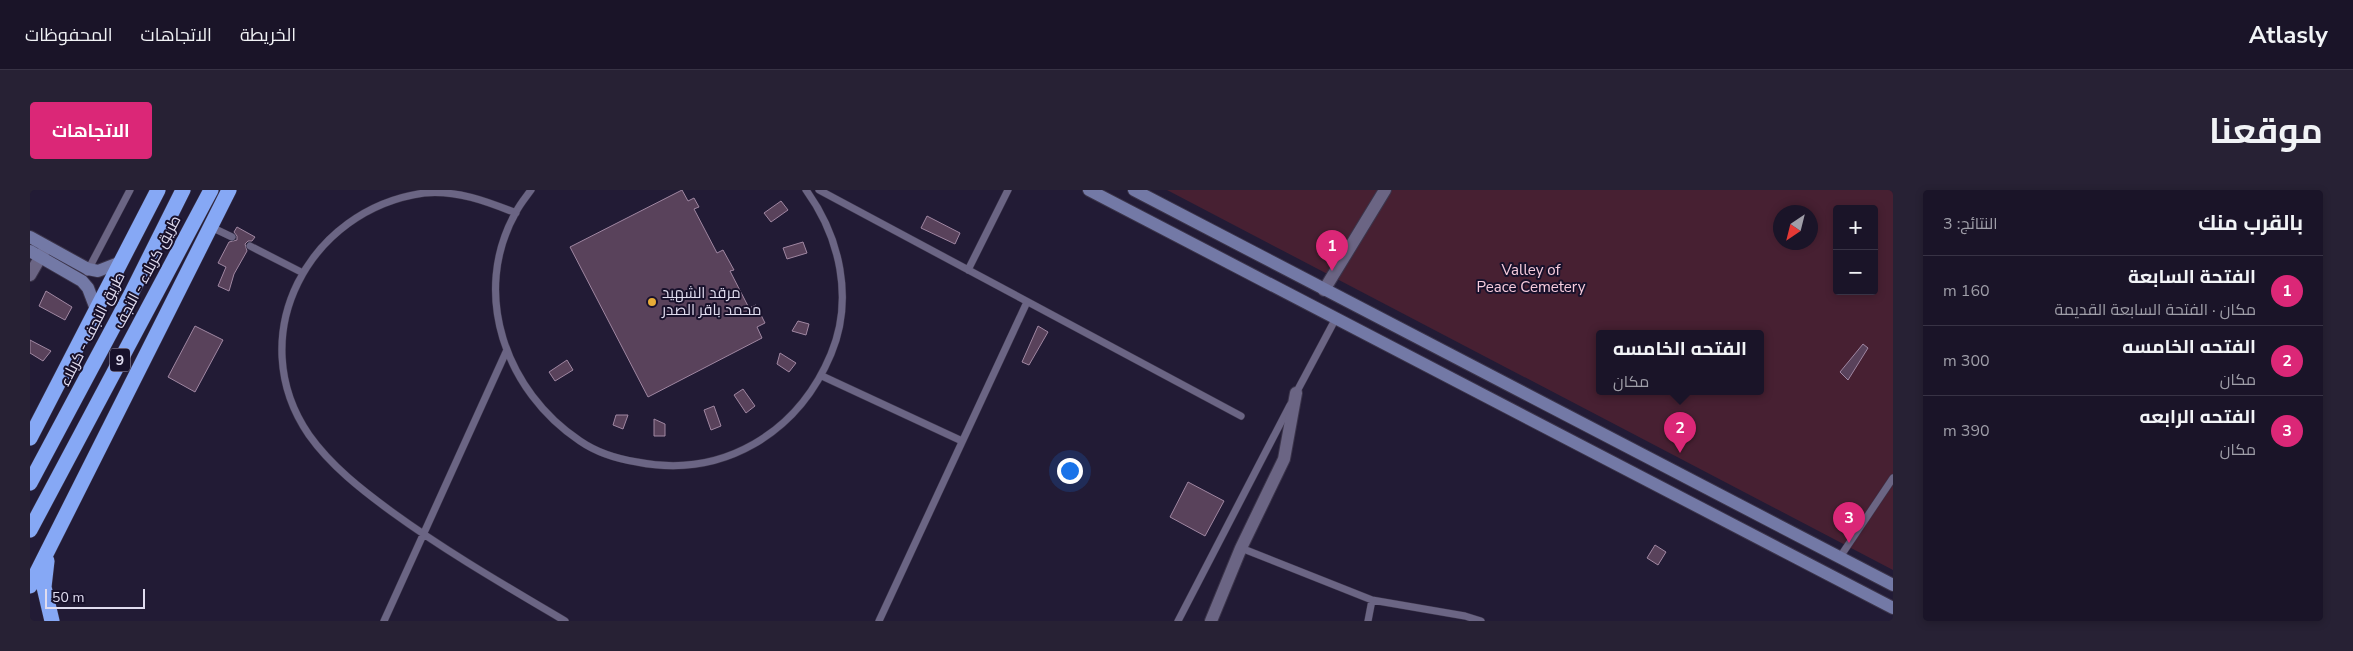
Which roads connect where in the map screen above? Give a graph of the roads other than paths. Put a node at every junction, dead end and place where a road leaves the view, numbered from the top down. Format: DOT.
graph roads {
  1 [pos="130,190"];
  2 [pos="158,190"];
  3 [pos="183,190"];
  4 [pos="211,190"];
  5 [pos="229,190"];
  6 [pos="531,190"];
  7 [pos="806,190"];
  8 [pos="819,190"];
  9 [pos="1008,190"];
  10 [pos="1089,190"];
  11 [pos="1134,190"];
  12 [pos="1384,190"];
  13 [pos="516,213"];
  14 [pos="211,227"];
  15 [pos="30,237"];
  16 [pos="232,238"];
  17 [pos="250,246"];
  18 [pos="39,251"];
  19 [pos="121,262"];
  20 [pos="88,269"];
  21 [pos="968,270"];
  22 [pos="302,273"];
  23 [pos="30,275"];
  24 [pos="82,281"];
  25 [pos="1324,290"];
  26 [pos="1027,302"];
  27 [pos="96,309"];
  28 [pos="1336,318"];
  29 [pos="506,352"];
  30 [pos="822,376"];
  31 [pos="1296,393"];
  32 [pos="1241,416"];
  33 [pos="30,438"];
  34 [pos="962,441"];
  35 [pos="1619,442"];
  36 [pos="1612,462"];
  37 [pos="1658,463"];
  38 [pos="1893,478"];
  39 [pos="1648,481"];
  40 [pos="30,484"];
  41 [pos="30,530"];
  42 [pos="423,535"];
  43 [pos="1241,548"];
  44 [pos="48,551"];
  45 [pos="1840,557"];
  46 [pos="1893,585"];
  47 [pos="30,586"];
  48 [pos="1372,600"];
  49 [pos="1893,608"];
  50 [pos="52,621"];
  51 [pos="384,621"];
  52 [pos="565,621"];
  53 [pos="879,621"];
  54 [pos="1178,621"];
  55 [pos="1210,621"];
  56 [pos="1368,621"];
  57 [pos="1482,621"];
  1 -- 20 [label="lane"];
  2 -- 19 [label="highway"];
  3 -- 40 [label="highway, طريق النجف - کربلاء / 9"];
  4 -- 41 [label="highway, طريق کربلاء - النجف / 9"];
  5 -- 14 [label="highway"];
  6 -- 13 [label="lane"];
  7 -- 30 [label="lane"];
  8 -- 21 [label="lane"];
  9 -- 21 [label="lane"];
  10 -- 28 [label="street"];
  11 -- 25 [label="street"];
  12 -- 25 [label="street"];
  13 -- 22 [label="lane"];
  13 -- 29 [label="lane"];
  14 -- 16 [label="lane"];
  14 -- 44 [label="highway"];
  15 -- 18 [label="street"];
  17 -- 22 [label="lane"];
  18 -- 20 [label="street"];
  18 -- 23 [label="street"];
  18 -- 24 [label="street"];
  19 -- 20 [label="street"];
  19 -- 27 [label="highway"];
  20 -- 24 [label="lane"];
  21 -- 26 [label="lane"];
  22 -- 42 [label="lane"];
  24 -- 27 [label="street"];
  25 -- 35 [label="street"];
  26 -- 32 [label="lane"];
  26 -- 34 [label="lane"];
  27 -- 33 [label="highway"];
  28 -- 31 [label="lane"];
  28 -- 36 [label="street"];
  29 -- 30 [label="lane"];
  29 -- 42 [label="lane"];
  30 -- 34 [label="lane"];
  31 -- 43 [label="street"];
  31 -- 54 [label="lane"];
  34 -- 53 [label="lane"];
  35 -- 36 [label="street"];
  35 -- 37 [label="street"];
  36 -- 39 [label="street"];
  37 -- 39 [label="street"];
  37 -- 45 [label="street"];
  38 -- 45 [label="lane"];
  39 -- 49 [label="street"];
  42 -- 51 [label="lane"];
  42 -- 52 [label="lane"];
  43 -- 48 [label="lane"];
  43 -- 55 [label="street"];
  44 -- 47 [label="highway"];
  44 -- 50 [label="highway"];
  45 -- 46 [label="street"];
  48 -- 56 [label="lane"];
  48 -- 57 [label="lane"];
}
